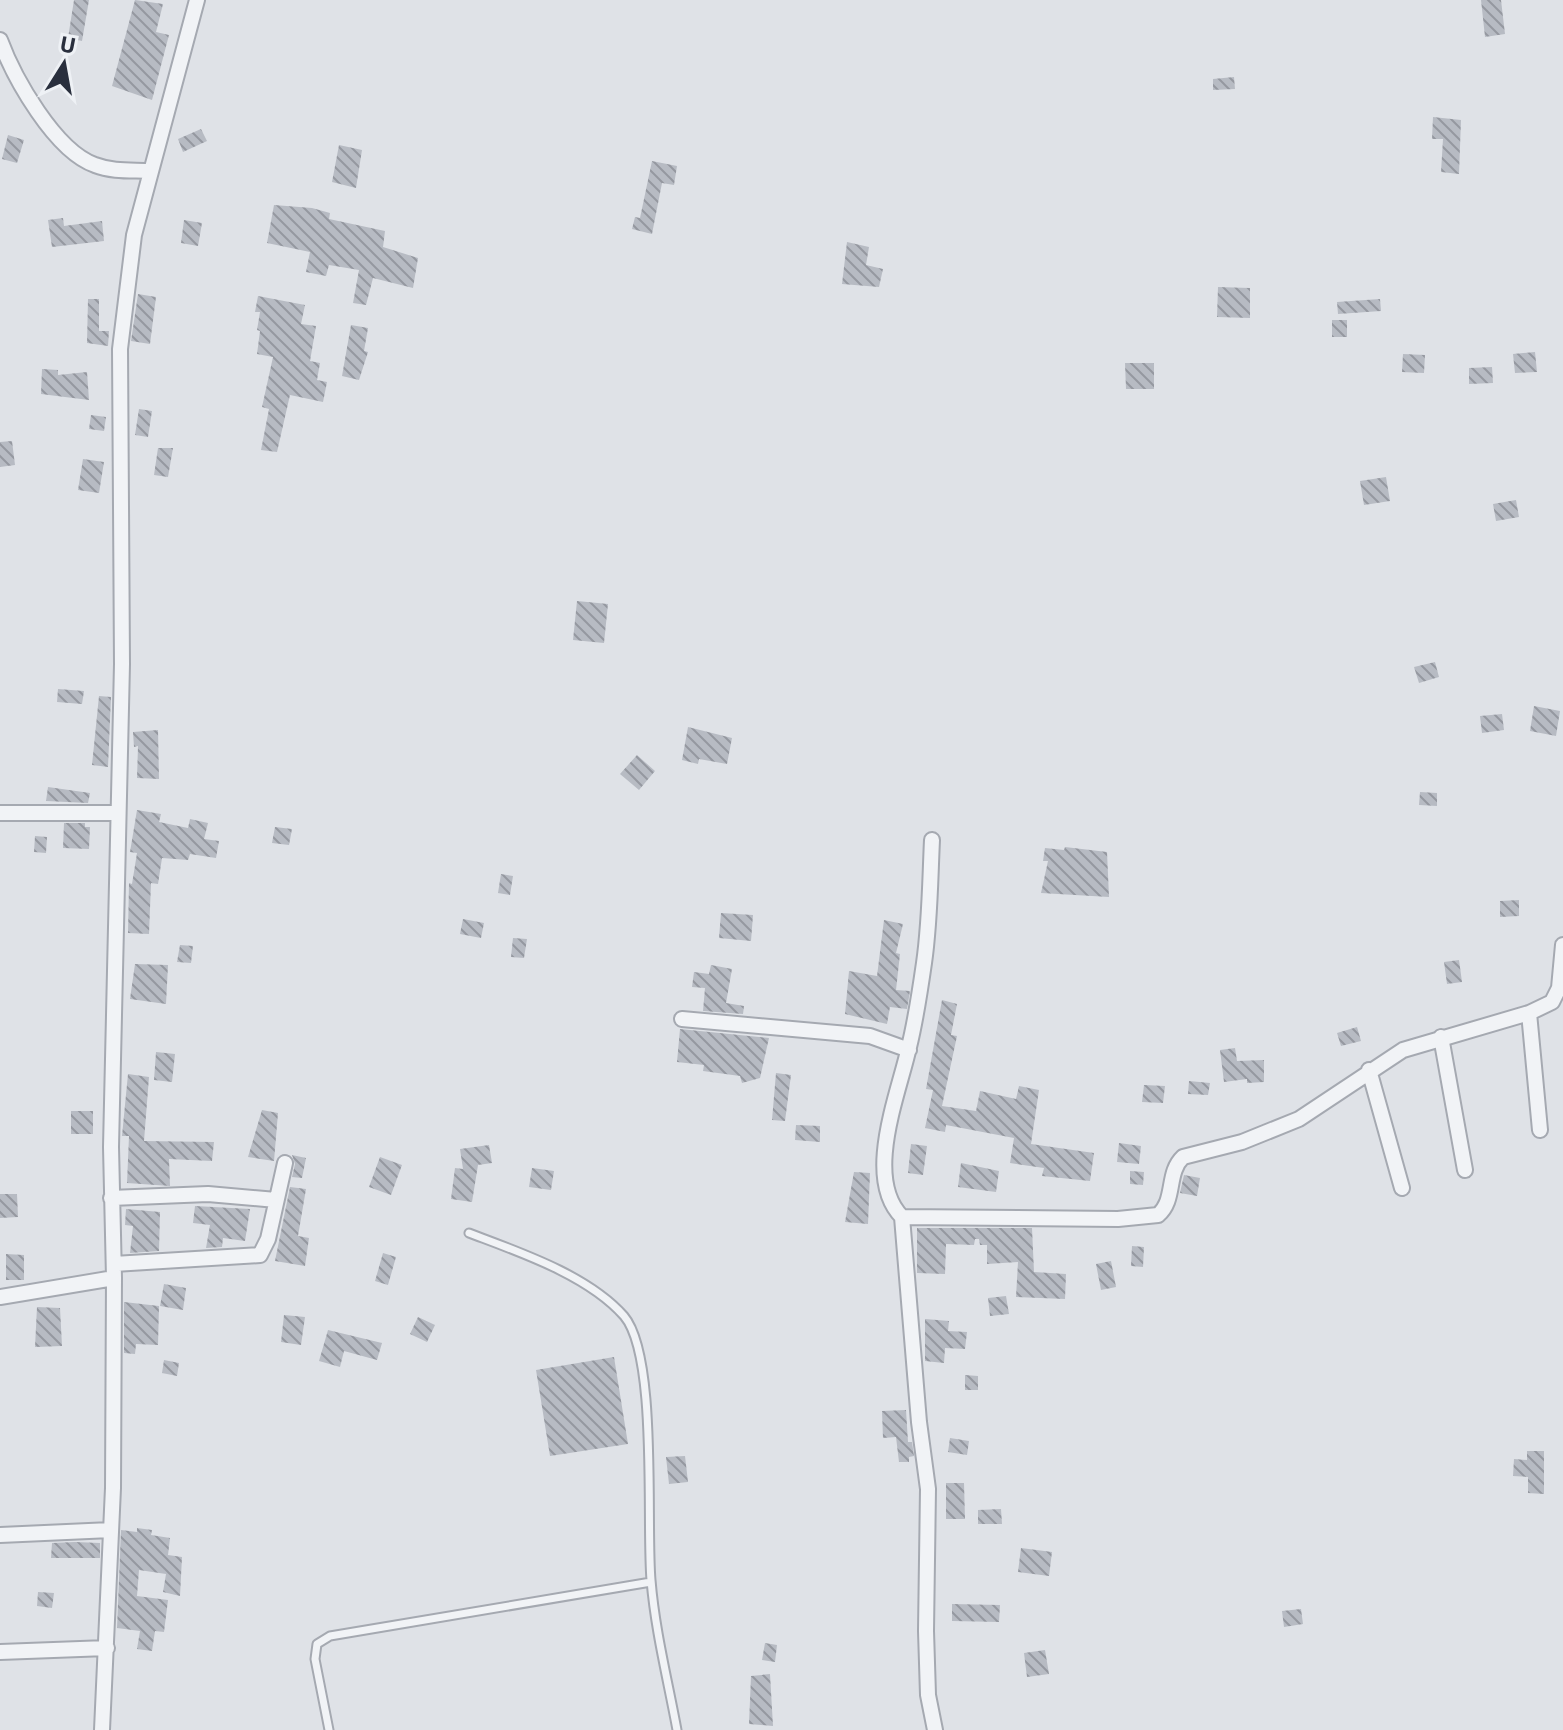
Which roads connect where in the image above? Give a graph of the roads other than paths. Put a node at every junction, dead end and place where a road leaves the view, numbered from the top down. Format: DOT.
graph roads {
  1 [pos="197,0"];
  2 [pos="0,40"];
  3 [pos="150,171"];
  4 [pos="0,813"];
  5 [pos="117,813"];
  6 [pos="932,840"];
  7 [pos="1563,945"];
  8 [pos="1529,1013"];
  9 [pos="682,1019"];
  10 [pos="1441,1037"];
  11 [pos="909,1050"];
  12 [pos="1369,1070"];
  13 [pos="1540,1130"];
  14 [pos="285,1163"];
  15 [pos="1465,1170"];
  16 [pos="1402,1188"];
  17 [pos="111,1198"];
  18 [pos="276,1200"];
  19 [pos="902,1217"];
  20 [pos="469,1233"];
  21 [pos="114,1271"];
  22 [pos="0,1297"];
  23 [pos="111,1530"];
  24 [pos="0,1535"];
  25 [pos="651,1582"];
  26 [pos="107,1648"];
  27 [pos="0,1652"];
  28 [pos="102,1730"];
  29 [pos="329,1730"];
  30 [pos="677,1730"];
  31 [pos="935,1730"];
  1 -- 3 [label="street"];
  2 -- 3 [label="street"];
  3 -- 5 [label="street"];
  4 -- 5 [label="street"];
  5 -- 17 [label="street"];
  6 -- 11 [label="street"];
  7 -- 8 [label="street"];
  8 -- 10 [label="street"];
  8 -- 13 [label="street"];
  9 -- 11 [label="street"];
  10 -- 12 [label="street"];
  10 -- 15 [label="street"];
  11 -- 19 [label="street"];
  12 -- 16 [label="street"];
  12 -- 19 [label="street"];
  14 -- 18 [label="street"];
  17 -- 18 [label="street"];
  17 -- 21 [label="street"];
  18 -- 21 [label="street"];
  19 -- 31 [label="street"];
  20 -- 25 [label="lane"];
  21 -- 22 [label="street"];
  21 -- 23 [label="street"];
  23 -- 24 [label="street"];
  23 -- 26 [label="street"];
  25 -- 29 [label="lane"];
  25 -- 30 [label="lane"];
  26 -- 27 [label="street"];
  26 -- 28 [label="street"];
}
